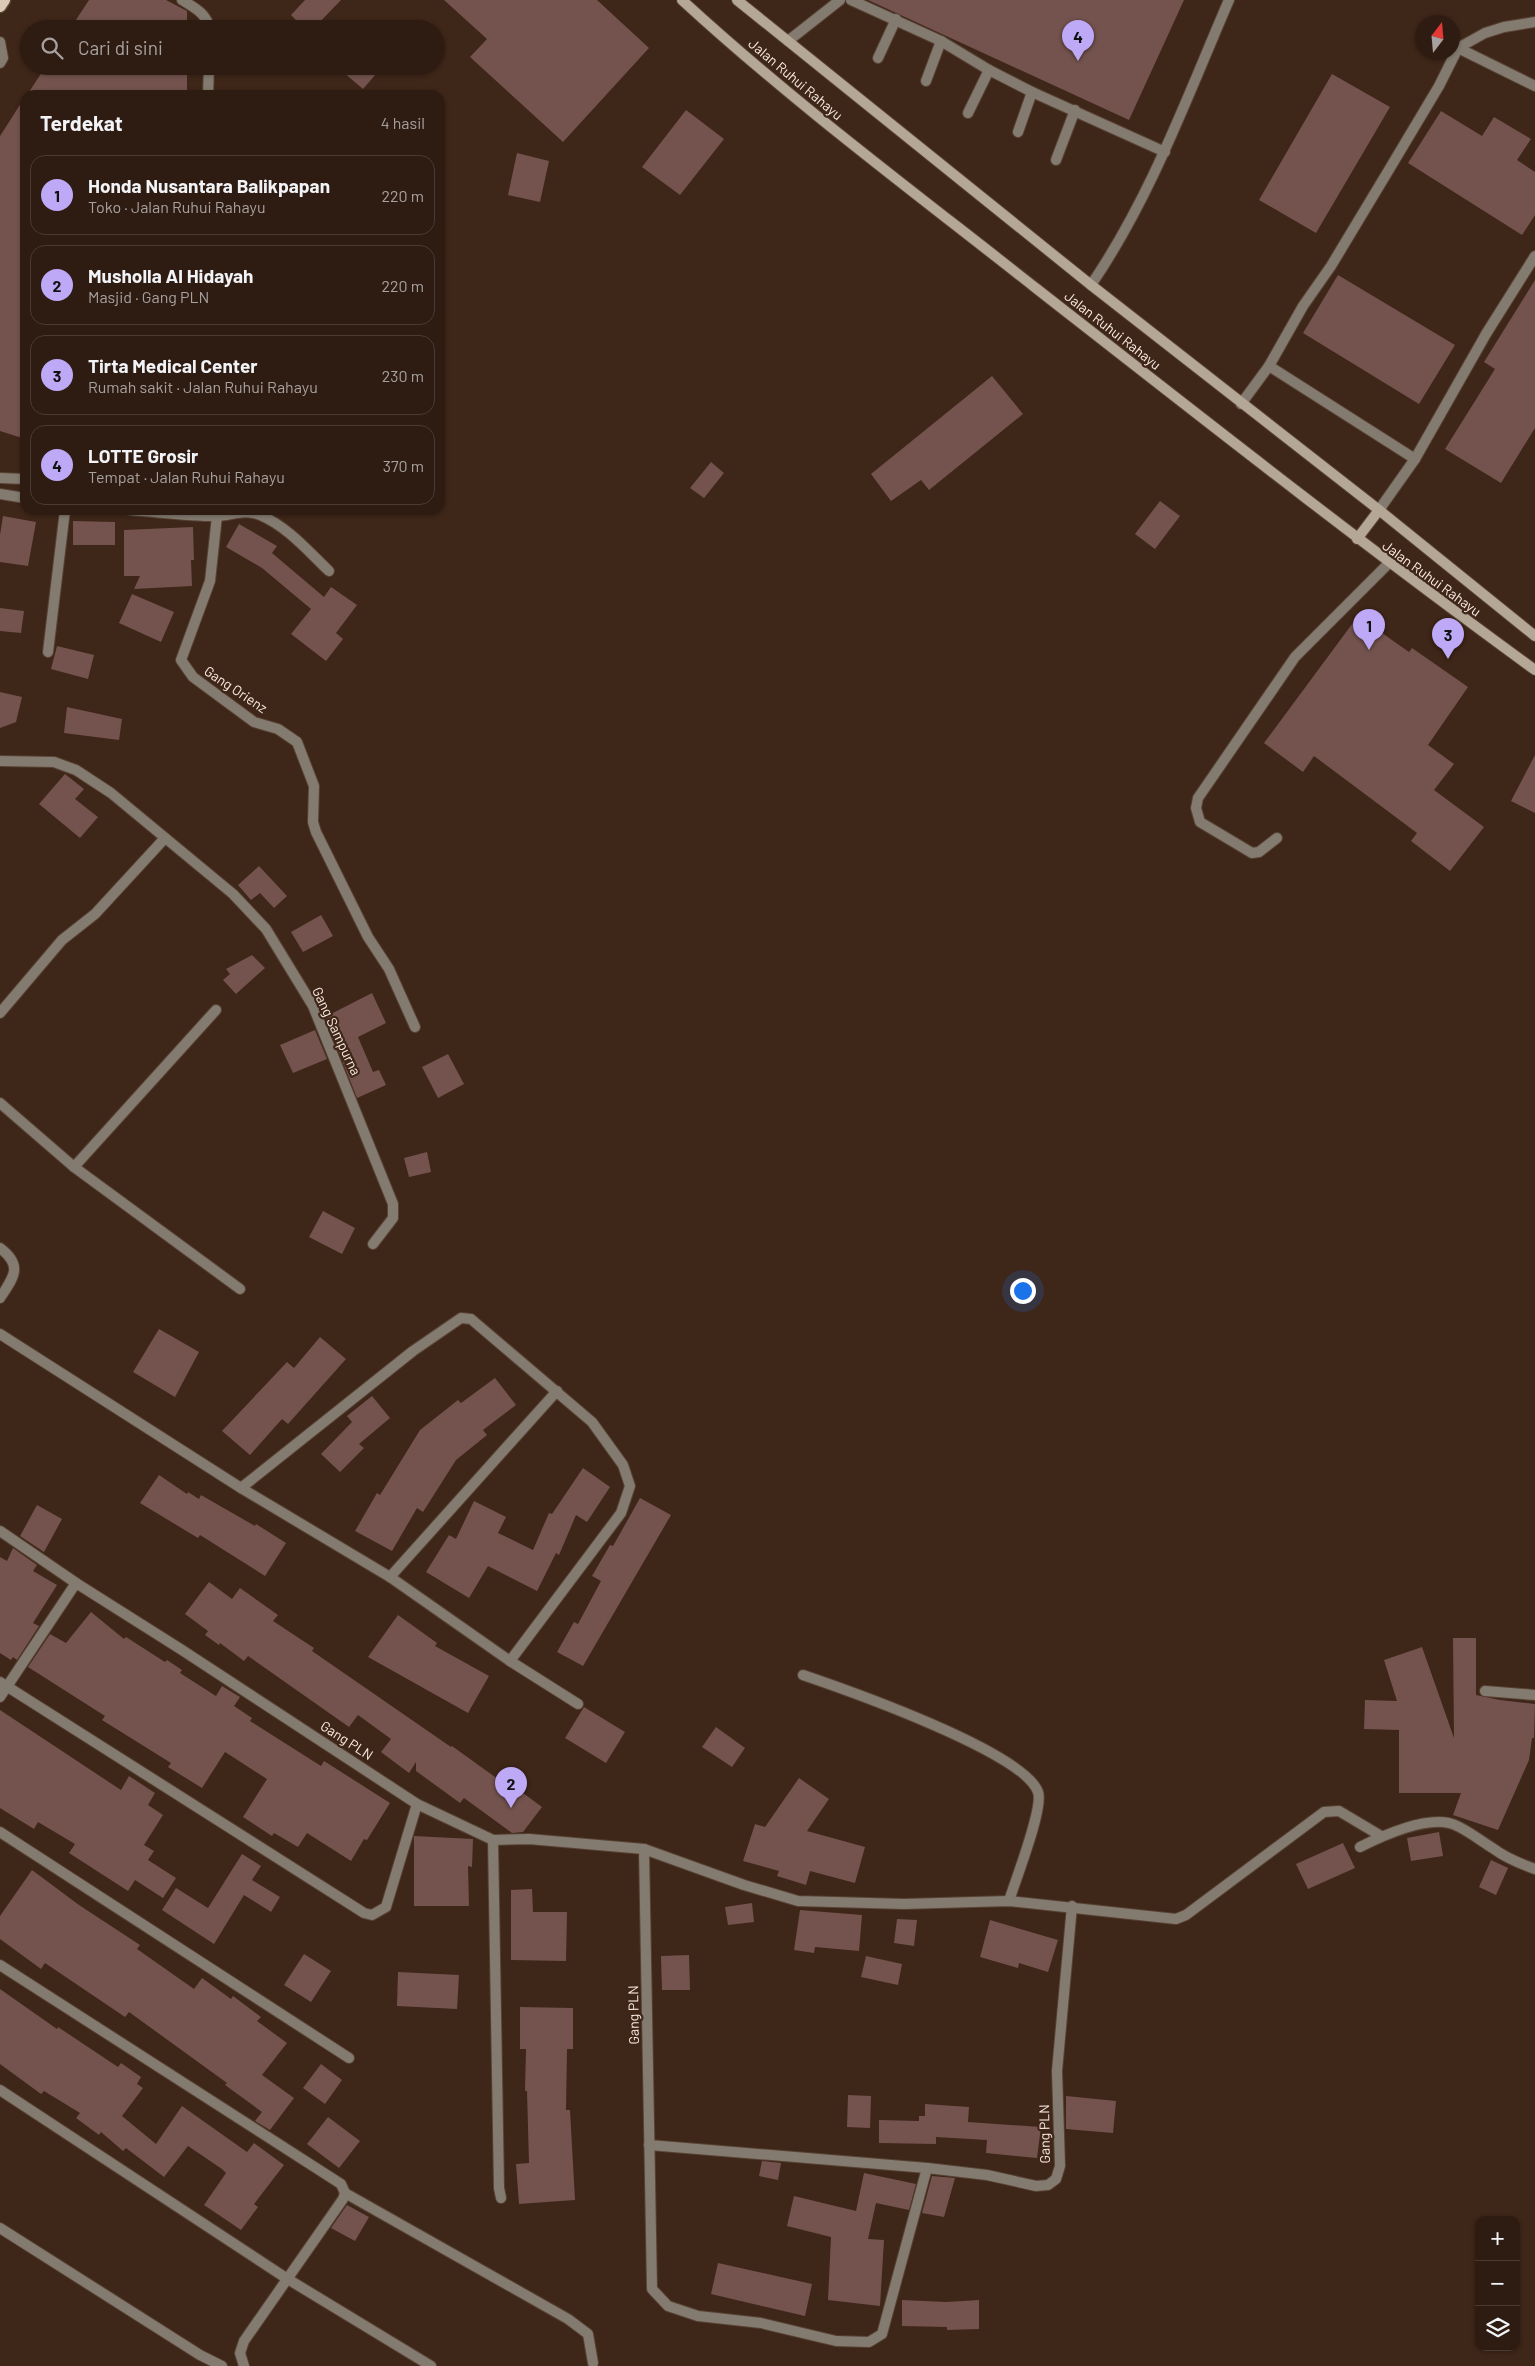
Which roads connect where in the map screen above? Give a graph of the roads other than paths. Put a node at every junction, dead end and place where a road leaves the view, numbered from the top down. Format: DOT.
graph roads {
  1 [pos="4,0"];
  2 [pos="182,0"];
  3 [pos="682,0"];
  4 [pos="737,0"];
  5 [pos="840,0"];
  6 [pos="851,0"];
  7 [pos="1229,0"];
  8 [pos="0,6"];
  9 [pos="896,19"];
  10 [pos="207,20"];
  11 [pos="1535,22"];
  12 [pos="788,41"];
  13 [pos="940,41"];
  14 [pos="0,42"];
  15 [pos="1460,47"];
  16 [pos="1460,49"];
  17 [pos="878,58"];
  18 [pos="1452,60"];
  19 [pos="0,63"];
  20 [pos="988,70"];
  21 [pos="209,75"];
  22 [pos="926,81"];
  23 [pos="1535,86"];
  24 [pos="208,90"];
  25 [pos="1032,92"];
  26 [pos="1075,110"];
  27 [pos="968,113"];
  28 [pos="1018,132"];
  29 [pos="1165,152"];
  30 [pos="1056,160"];
  31 [pos="1535,256"];
  32 [pos="1091,285"];
  33 [pos="1269,366"];
  34 [pos="1241,404"];
  35 [pos="1415,459"];
  36 [pos="0,478"];
  37 [pos="20,479"];
  38 [pos="0,494"];
  39 [pos="20,497"];
  40 [pos="1379,510"];
  41 [pos="64,515"];
  42 [pos="202,515"];
  43 [pos="223,515"];
  44 [pos="257,515"];
  45 [pos="217,516"];
  46 [pos="1357,539"];
  47 [pos="1389,563"];
  48 [pos="329,571"];
  49 [pos="1535,636"];
  50 [pos="48,652"];
  51 [pos="1535,670"];
  52 [pos="0,761"];
  53 [pos="165,838"];
  54 [pos="1277,838"];
  55 [pos="216,1010"];
  56 [pos="0,1013"];
  57 [pos="415,1027"];
  58 [pos="0,1103"];
  59 [pos="74,1167"];
  60 [pos="373,1244"];
  61 [pos="0,1248"];
  62 [pos="240,1289"];
  63 [pos="0,1298"];
  64 [pos="0,1334"];
  65 [pos="557,1391"];
  66 [pos="241,1488"];
  67 [pos="0,1531"];
  68 [pos="390,1577"];
  69 [pos="76,1583"];
  70 [pos="510,1660"];
  71 [pos="803,1675"];
  72 [pos="3,1685"];
  73 [pos="1485,1691"];
  74 [pos="1535,1695"];
  75 [pos="0,1697"];
  76 [pos="578,1704"];
  77 [pos="417,1804"];
  78 [pos="0,1832"];
  79 [pos="1381,1836"];
  80 [pos="493,1840"];
  81 [pos="1360,1848"];
  82 [pos="644,1849"];
  83 [pos="1535,1869"];
  84 [pos="1009,1901"];
  85 [pos="1072,1906"];
  86 [pos="0,1965"];
  87 [pos="349,2058"];
  88 [pos="0,2090"];
  89 [pos="649,2145"];
  90 [pos="927,2168"];
  91 [pos="345,2193"];
  92 [pos="502,2198"];
  93 [pos="0,2228"];
  94 [pos="286,2278"];
  95 [pos="593,2362"];
  96 [pos="222,2366"];
  97 [pos="243,2366"];
  98 [pos="431,2366"];
  1 -- 8 [label="main road"];
  2 -- 10 [label="street"];
  3 -- 46 [label="main road, Jalan Ruhui Rahayu"];
  4 -- 12 [label="main road, Jalan Ruhui Rahayu"];
  5 -- 12 [label="street"];
  6 -- 9 [label="street"];
  7 -- 29 [label="street"];
  9 -- 13 [label="street"];
  9 -- 17 [label="street"];
  11 -- 15 [label="street"];
  12 -- 32 [label="main road, Jalan Ruhui Rahayu"];
  13 -- 20 [label="street"];
  13 -- 22 [label="street"];
  14 -- 19 [label="street"];
  16 -- 23 [label="street"];
  18 -- 33 [label="street"];
  20 -- 25 [label="street"];
  20 -- 27 [label="street"];
  21 -- 24 [label="street"];
  25 -- 26 [label="street"];
  25 -- 28 [label="street"];
  26 -- 29 [label="street"];
  26 -- 30 [label="street"];
  29 -- 32 [label="street"];
  31 -- 35 [label="street"];
  32 -- 34 [label="main road, Jalan Ruhui Rahayu"];
  33 -- 34 [label="street"];
  33 -- 35 [label="street"];
  34 -- 40 [label="main road, Jalan Ruhui Rahayu"];
  35 -- 40 [label="street"];
  36 -- 37 [label="street"];
  38 -- 39 [label="street"];
  40 -- 46 [label="main road"];
  40 -- 49 [label="main road, Jalan Ruhui Rahayu"];
  41 -- 50 [label="street"];
  42 -- 45 [label="street"];
  43 -- 45 [label="street"];
  44 -- 48 [label="street"];
  45 -- 57 [label="street, Gang Orienz"];
  46 -- 47 [label="main road, Jalan Ruhui Rahayu"];
  47 -- 51 [label="main road, Jalan Ruhui Rahayu"];
  47 -- 54 [label="street"];
  52 -- 53 [label="street, Gang Sampurna"];
  53 -- 56 [label="street"];
  53 -- 60 [label="street, Gang Sampurna"];
  55 -- 59 [label="street"];
  58 -- 59 [label="street"];
  59 -- 62 [label="street"];
  61 -- 63 [label="street"];
  64 -- 66 [label="street"];
  65 -- 66 [label="street"];
  65 -- 68 [label="street"];
  65 -- 70 [label="street"];
  66 -- 68 [label="street"];
  67 -- 69 [label="street, Gang PLN"];
  68 -- 70 [label="street"];
  69 -- 72 [label="street"];
  69 -- 77 [label="street, Gang PLN"];
  70 -- 76 [label="street"];
  71 -- 84 [label="street"];
  72 -- 75 [label="street"];
  72 -- 77 [label="street"];
  73 -- 74 [label="street"];
  77 -- 80 [label="street, Gang PLN"];
  78 -- 87 [label="street"];
  79 -- 81 [label="street"];
  79 -- 83 [label="street"];
  79 -- 85 [label="street"];
  80 -- 82 [label="street, Gang PLN"];
  80 -- 92 [label="street"];
  82 -- 84 [label="street"];
  82 -- 89 [label="street, Gang PLN"];
  84 -- 85 [label="street"];
  85 -- 90 [label="street, Gang PLN"];
  86 -- 91 [label="street"];
  88 -- 94 [label="street"];
  89 -- 90 [label="street"];
  89 -- 90 [label="street, Gang PLN"];
  91 -- 94 [label="street"];
  91 -- 95 [label="street"];
  93 -- 96 [label="street"];
  94 -- 97 [label="street"];
  94 -- 98 [label="street"];
}
